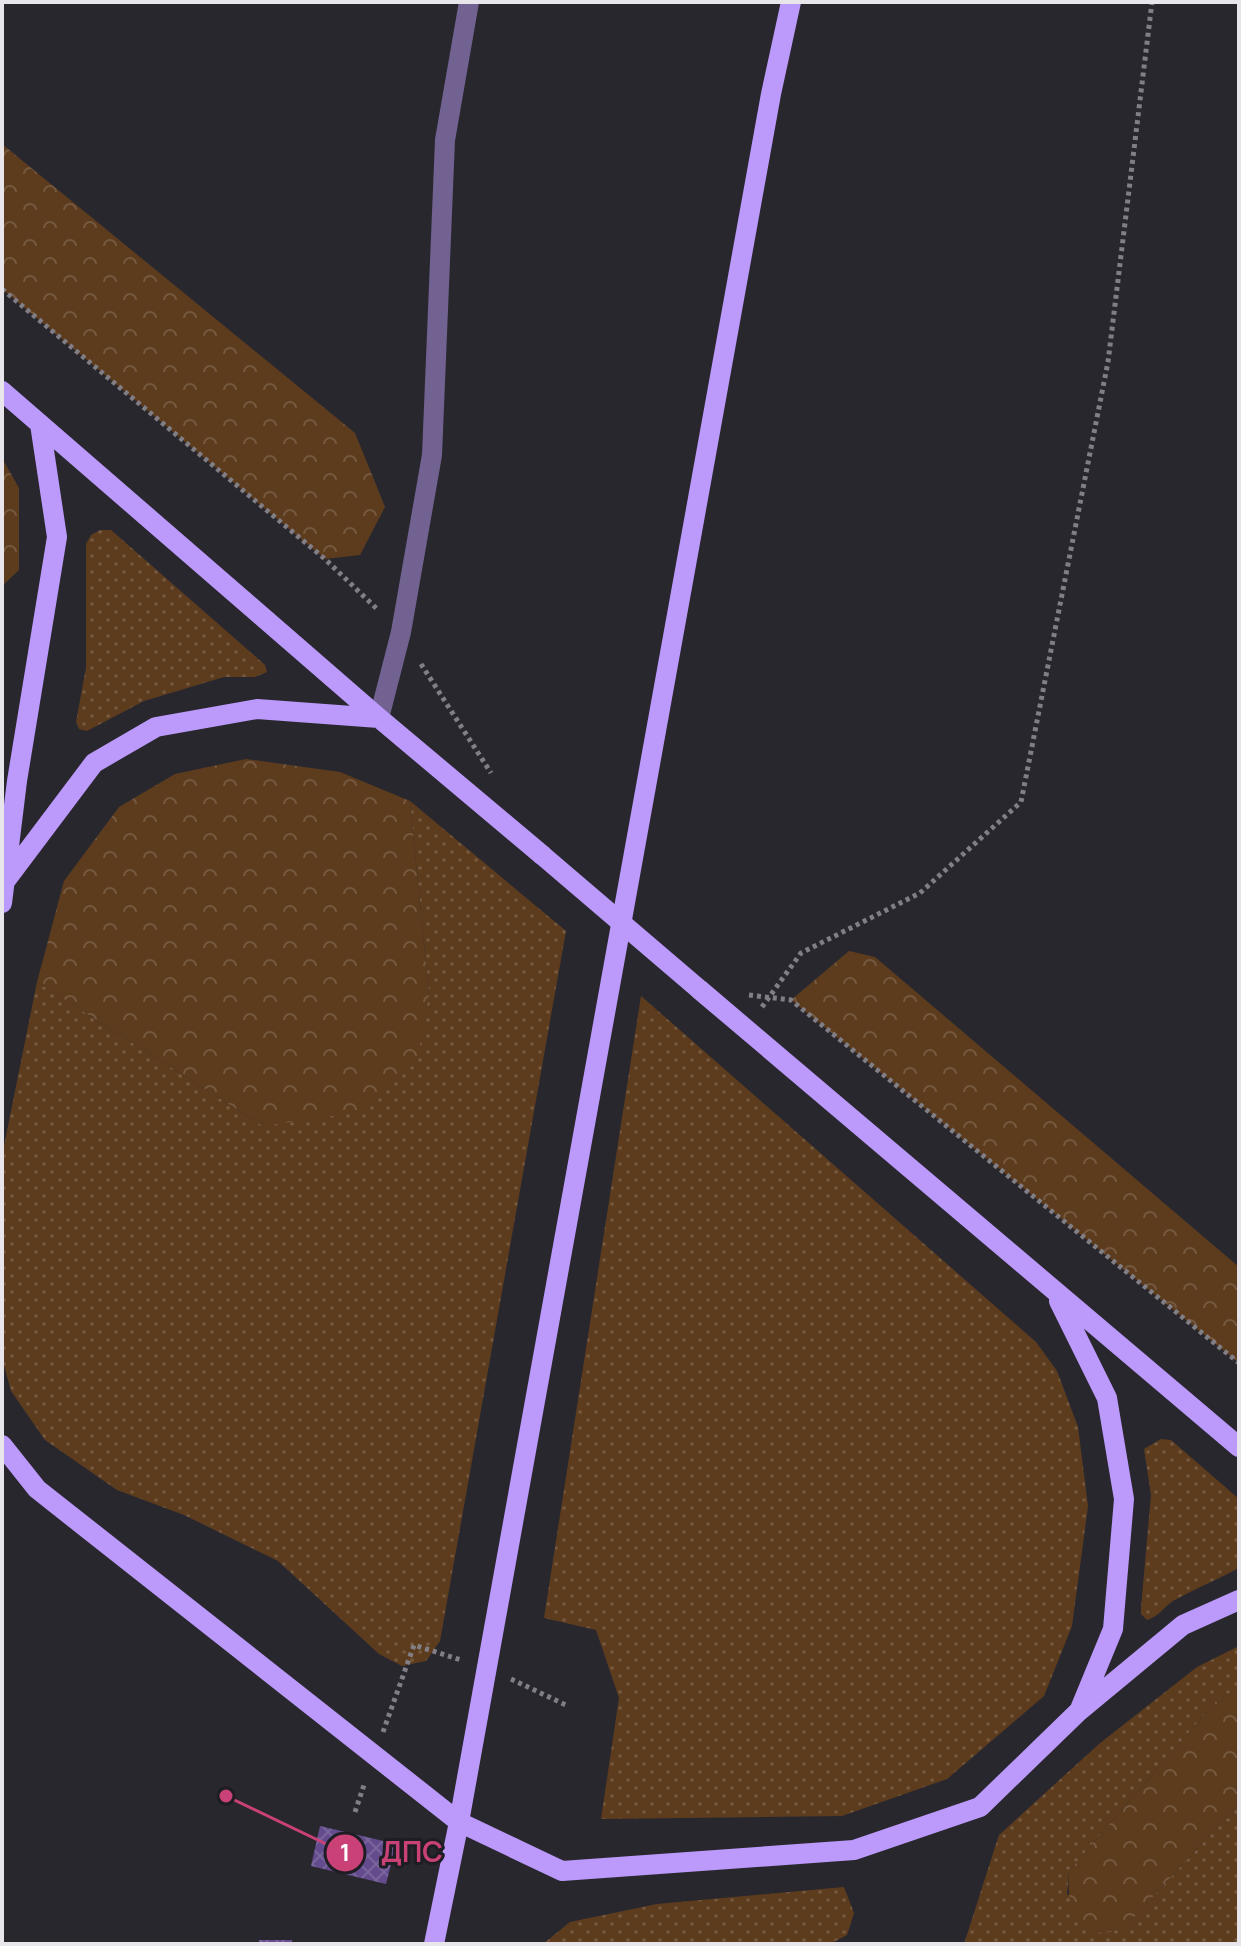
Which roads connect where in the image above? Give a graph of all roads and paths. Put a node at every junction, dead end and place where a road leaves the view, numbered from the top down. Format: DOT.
graph roads {
  1 [pos="469,2"];
  2 [pos="791,2"];
  3 [pos="1152,2"];
  4 [pos="2,289"];
  5 [pos="2,391"];
  6 [pos="40,424"];
  7 [pos="401,632"];
  8 [pos="379,718"];
  9 [pos="493,777"];
  10 [pos="6,880"];
  11 [pos="2,903"];
  12 [pos="700,990"];
  13 [pos="771,998"];
  14 [pos="744,1027"];
  15 [pos="1054,1291"];
  16 [pos="1239,1363"];
  17 [pos="2,1445"];
  18 [pos="1239,1447"];
  19 [pos="1239,1600"];
  20 [pos="486,1667"];
  21 [pos="568,1706"];
  22 [pos="1078,1712"];
  23 [pos="375,1756"];
  24 [pos="355,1812"];
  25 [pos="459,1822"];
  26 [pos="434,1944"];
  1 -- 7 [label="street"];
  2 -- 20 [label="main road"];
  3 -- 13 [label="path"];
  4 -- 7 [label="path"];
  5 -- 6 [label="main road"];
  6 -- 8 [label="main road"];
  6 -- 10 [label="main road"];
  7 -- 8 [label="street"];
  7 -- 9 [label="path"];
  8 -- 10 [label="main road"];
  8 -- 12 [label="main road, bridge"];
  10 -- 11 [label="main road"];
  12 -- 13 [label="path"];
  12 -- 14 [label="main road"];
  13 -- 14 [label="path"];
  13 -- 16 [label="path"];
  14 -- 15 [label="main road"];
  15 -- 18 [label="main road"];
  15 -- 22 [label="main road"];
  17 -- 23 [label="main road"];
  19 -- 22 [label="main road"];
  20 -- 21 [label="path"];
  20 -- 23 [label="path"];
  20 -- 25 [label="main road"];
  22 -- 25 [label="main road"];
  23 -- 24 [label="path"];
  23 -- 25 [label="main road"];
  25 -- 26 [label="main road"];
}
